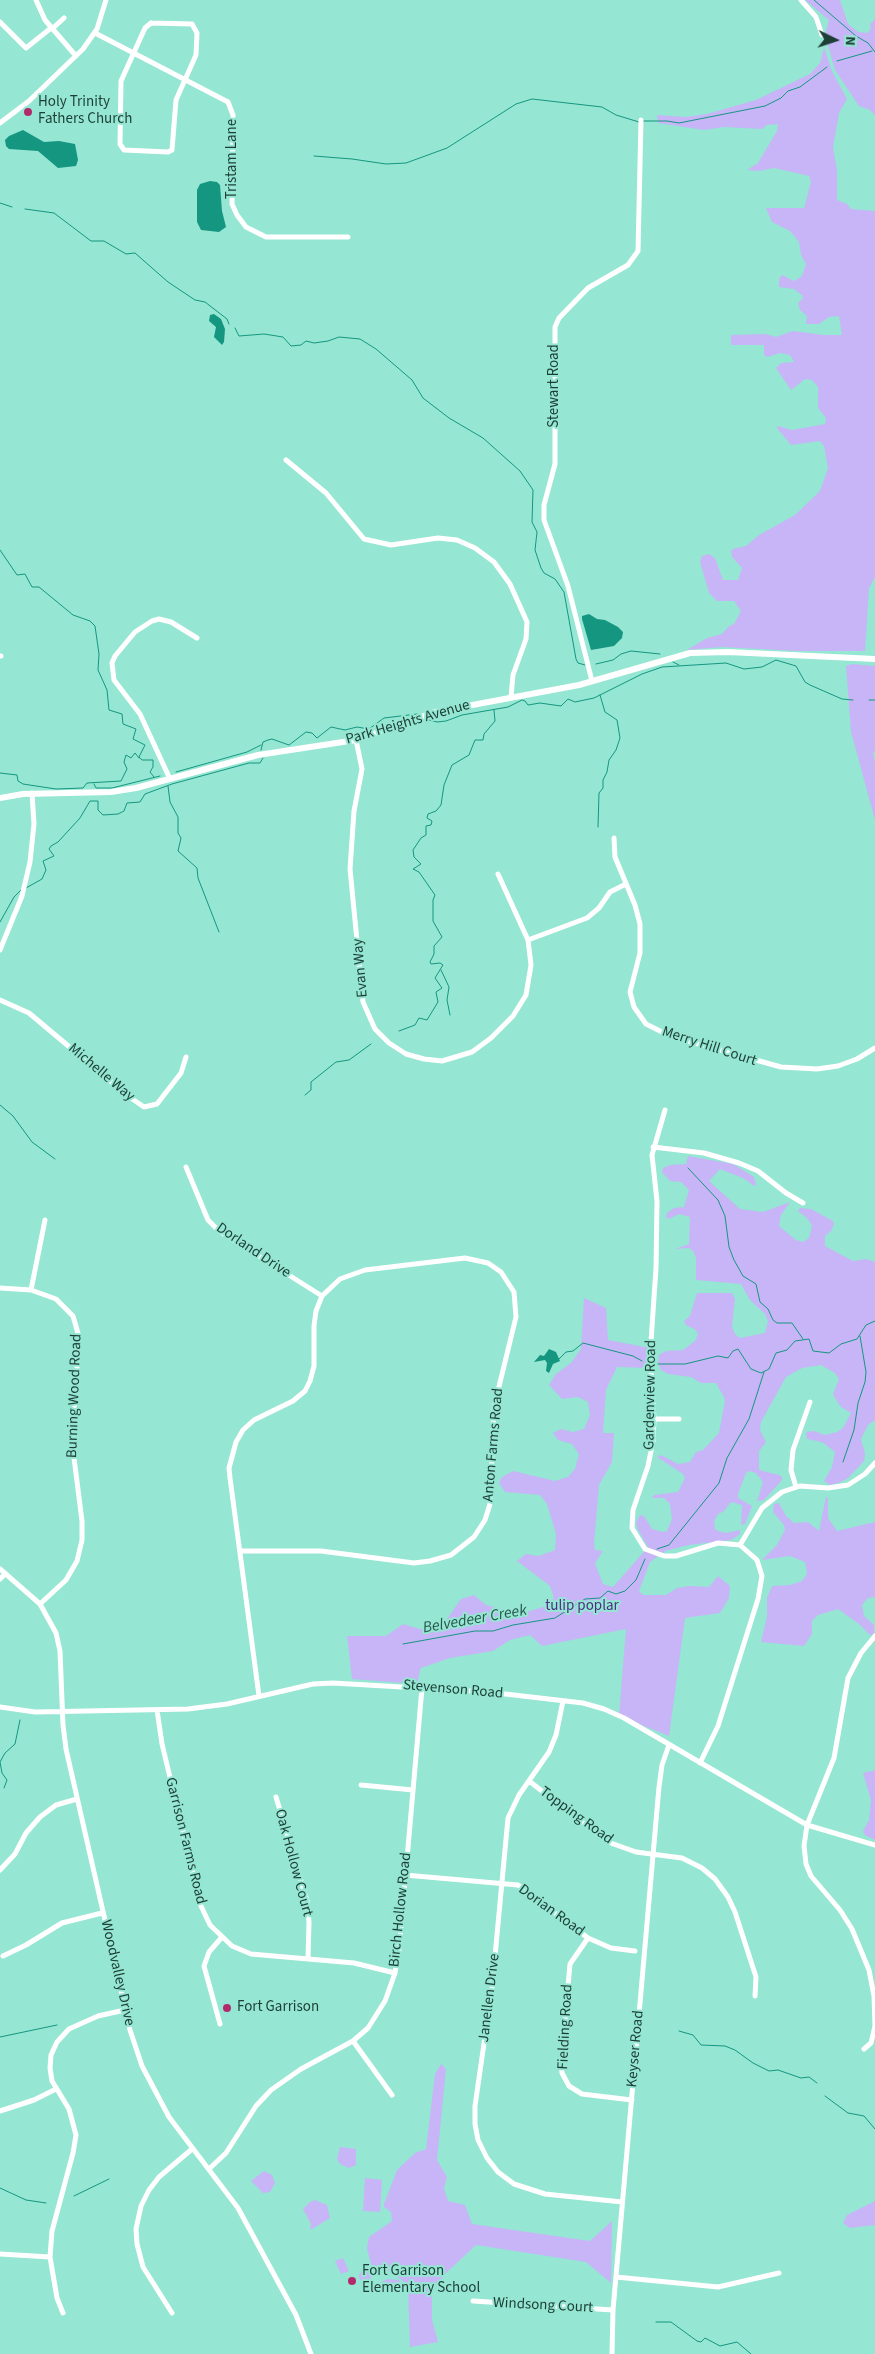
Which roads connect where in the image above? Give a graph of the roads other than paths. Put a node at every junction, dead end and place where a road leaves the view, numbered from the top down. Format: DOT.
graph roads {
  1 [pos="36,0"];
  2 [pos="106,0"];
  3 [pos="801,0"];
  4 [pos="64,18"];
  5 [pos="0,22"];
  6 [pos="51,29"];
  7 [pos="95,33"];
  8 [pos="822,35"];
  9 [pos="133,52"];
  10 [pos="76,56"];
  11 [pos="185,79"];
  12 [pos="641,121"];
  13 [pos="0,123"];
  14 [pos="348,237"];
  15 [pos="286,460"];
  16 [pos="197,638"];
  17 [pos="875,659"];
  18 [pos="592,682"];
  19 [pos="511,697"];
  20 [pos="356,740"];
  21 [pos="170,779"];
  22 [pos="32,793"];
  23 [pos="0,798"];
  24 [pos="614,838"];
  25 [pos="498,874"];
  26 [pos="626,884"];
  27 [pos="528,940"];
  28 [pos="0,950"];
  29 [pos="0,1000"];
  30 [pos="875,1048"];
  31 [pos="186,1057"];
  32 [pos="665,1110"];
  33 [pos="653,1147"];
  34 [pos="186,1167"];
  35 [pos="803,1203"];
  36 [pos="45,1220"];
  37 [pos="0,1288"];
  38 [pos="31,1290"];
  39 [pos="322,1296"];
  40 [pos="810,1402"];
  41 [pos="654,1419"];
  42 [pos="679,1419"];
  43 [pos="875,1463"];
  44 [pos="796,1486"];
  45 [pos="740,1545"];
  46 [pos="240,1550"];
  47 [pos="0,1569"];
  48 [pos="5,1574"];
  49 [pos="0,1579"];
  50 [pos="40,1604"];
  51 [pos="875,1636"];
  52 [pos="422,1688"];
  53 [pos="259,1696"];
  54 [pos="563,1701"];
  55 [pos="0,1707"];
  56 [pos="157,1710"];
  57 [pos="63,1711"];
  58 [pos="668,1745"];
  59 [pos="700,1763"];
  60 [pos="529,1781"];
  61 [pos="361,1785"];
  62 [pos="413,1790"];
  63 [pos="276,1797"];
  64 [pos="76,1799"];
  65 [pos="807,1825"];
  66 [pos="875,1846"];
  67 [pos="654,1854"];
  68 [pos="0,1870"];
  69 [pos="405,1875"];
  70 [pos="501,1883"];
  71 [pos="102,1913"];
  72 [pos="222,1937"];
  73 [pos="588,1938"];
  74 [pos="635,1951"];
  75 [pos="4,1956"];
  76 [pos="308,1959"];
  77 [pos="395,1973"];
  78 [pos="755,1996"];
  79 [pos="125,2010"];
  80 [pos="220,2024"];
  81 [pos="354,2041"];
  82 [pos="864,2049"];
  83 [pos="56,2089"];
  84 [pos="392,2095"];
  85 [pos="632,2100"];
  86 [pos="0,2111"];
  87 [pos="192,2149"];
  88 [pos="208,2169"];
  89 [pos="622,2202"];
  90 [pos="0,2254"];
  91 [pos="50,2257"];
  92 [pos="779,2273"];
  93 [pos="616,2277"];
  94 [pos="473,2302"];
  95 [pos="613,2310"];
  96 [pos="63,2313"];
  97 [pos="172,2313"];
  98 [pos="311,2354"];
  99 [pos="612,2354"];
  1 -- 6 [label="street"];
  2 -- 7 [label="street"];
  3 -- 8 [label="street"];
  4 -- 6 [label="street"];
  5 -- 6 [label="street"];
  6 -- 10 [label="street"];
  7 -- 9 [label="street, Tristam Lane"];
  7 -- 10 [label="street"];
  9 -- 11 [label="street, Tristam Lane"];
  9 -- 11 [label="street"];
  9 -- 11 [label="street"];
  10 -- 13 [label="street"];
  11 -- 14 [label="street, Tristam Lane"];
  12 -- 18 [label="street, Stewart Road"];
  15 -- 19 [label="street"];
  16 -- 21 [label="street"];
  17 -- 18 [label="main road, Park Heights Avenue"];
  18 -- 19 [label="main road, Park Heights Avenue"];
  19 -- 20 [label="main road, Park Heights Avenue"];
  20 -- 21 [label="main road, Park Heights Avenue"];
  20 -- 27 [label="street, Evan Way"];
  21 -- 22 [label="main road, Park Heights Avenue"];
  22 -- 23 [label="main road, Park Heights Avenue"];
  22 -- 28 [label="street"];
  24 -- 26 [label="street, Merry Hill Court"];
  25 -- 27 [label="street, Evan Way"];
  26 -- 27 [label="street"];
  26 -- 30 [label="street, Merry Hill Court"];
  29 -- 31 [label="street, Michelle Way"];
  32 -- 33 [label="street, Gardenview Road"];
  33 -- 35 [label="street"];
  33 -- 41 [label="street, Gardenview Road"];
  34 -- 39 [label="street, Dorland Drive"];
  36 -- 38 [label="street"];
  37 -- 38 [label="street, Burning Wood Road"];
  38 -- 50 [label="street, Burning Wood Road"];
  39 -- 46 [label="street, Anton Farms Road"];
  39 -- 46 [label="street, Anton Farms Road"];
  40 -- 44 [label="street"];
  41 -- 42 [label="street"];
  41 -- 45 [label="street, Gardenview Road"];
  43 -- 44 [label="street"];
  44 -- 45 [label="street"];
  45 -- 59 [label="street"];
  46 -- 53 [label="street, Anton Farms Road"];
  47 -- 48 [label="street, Woodvalley Drive"];
  48 -- 49 [label="street"];
  48 -- 50 [label="street, Woodvalley Drive"];
  50 -- 57 [label="street, Woodvalley Drive"];
  51 -- 65 [label="street"];
  52 -- 53 [label="street, Stevenson Road"];
  52 -- 54 [label="street, Stevenson Road"];
  52 -- 62 [label="street, Birch Hollow Road"];
  53 -- 56 [label="street, Stevenson Road"];
  54 -- 58 [label="street, Stevenson Road"];
  54 -- 60 [label="street, Janellen Drive"];
  55 -- 57 [label="street, Stevenson Road"];
  56 -- 57 [label="street, Stevenson Road"];
  56 -- 72 [label="street, Garrison Farms Road"];
  57 -- 64 [label="street, Woodvalley Drive"];
  58 -- 59 [label="street, Stevenson Road"];
  58 -- 67 [label="street, Keyser Road"];
  59 -- 65 [label="street, Stevenson Road"];
  60 -- 67 [label="street, Topping Road"];
  60 -- 70 [label="street, Janellen Drive"];
  61 -- 62 [label="street"];
  62 -- 69 [label="street, Birch Hollow Road"];
  63 -- 76 [label="street, Oak Hollow Court"];
  64 -- 68 [label="street"];
  64 -- 71 [label="street, Woodvalley Drive"];
  65 -- 66 [label="street, Stevenson Road"];
  65 -- 82 [label="street"];
  67 -- 78 [label="street, Topping Road"];
  67 -- 85 [label="street, Keyser Road"];
  69 -- 70 [label="street, Dorian Road"];
  69 -- 77 [label="street, Birch Hollow Road"];
  70 -- 73 [label="street, Dorian Road"];
  70 -- 89 [label="street, Janellen Drive"];
  71 -- 75 [label="street"];
  71 -- 79 [label="street, Woodvalley Drive"];
  72 -- 76 [label="street, Garrison Farms Road"];
  72 -- 80 [label="street"];
  73 -- 74 [label="street, Dorian Road"];
  73 -- 85 [label="street, Fielding Road"];
  76 -- 77 [label="street, Garrison Farms Road"];
  77 -- 81 [label="street, Birch Hollow Road"];
  79 -- 83 [label="street"];
  79 -- 87 [label="street, Woodvalley Drive"];
  81 -- 84 [label="street"];
  81 -- 88 [label="street, Birch Hollow Road"];
  83 -- 86 [label="street"];
  83 -- 91 [label="street"];
  85 -- 89 [label="street, Keyser Road"];
  87 -- 88 [label="street, Woodvalley Drive"];
  87 -- 97 [label="street"];
  88 -- 98 [label="street, Woodvalley Drive"];
  89 -- 93 [label="street, Keyser Road"];
  90 -- 91 [label="street"];
  91 -- 96 [label="street"];
  92 -- 93 [label="street"];
  93 -- 95 [label="street, Keyser Road"];
  94 -- 95 [label="street, Windsong Court"];
  95 -- 99 [label="street, Keyser Road"];
}
